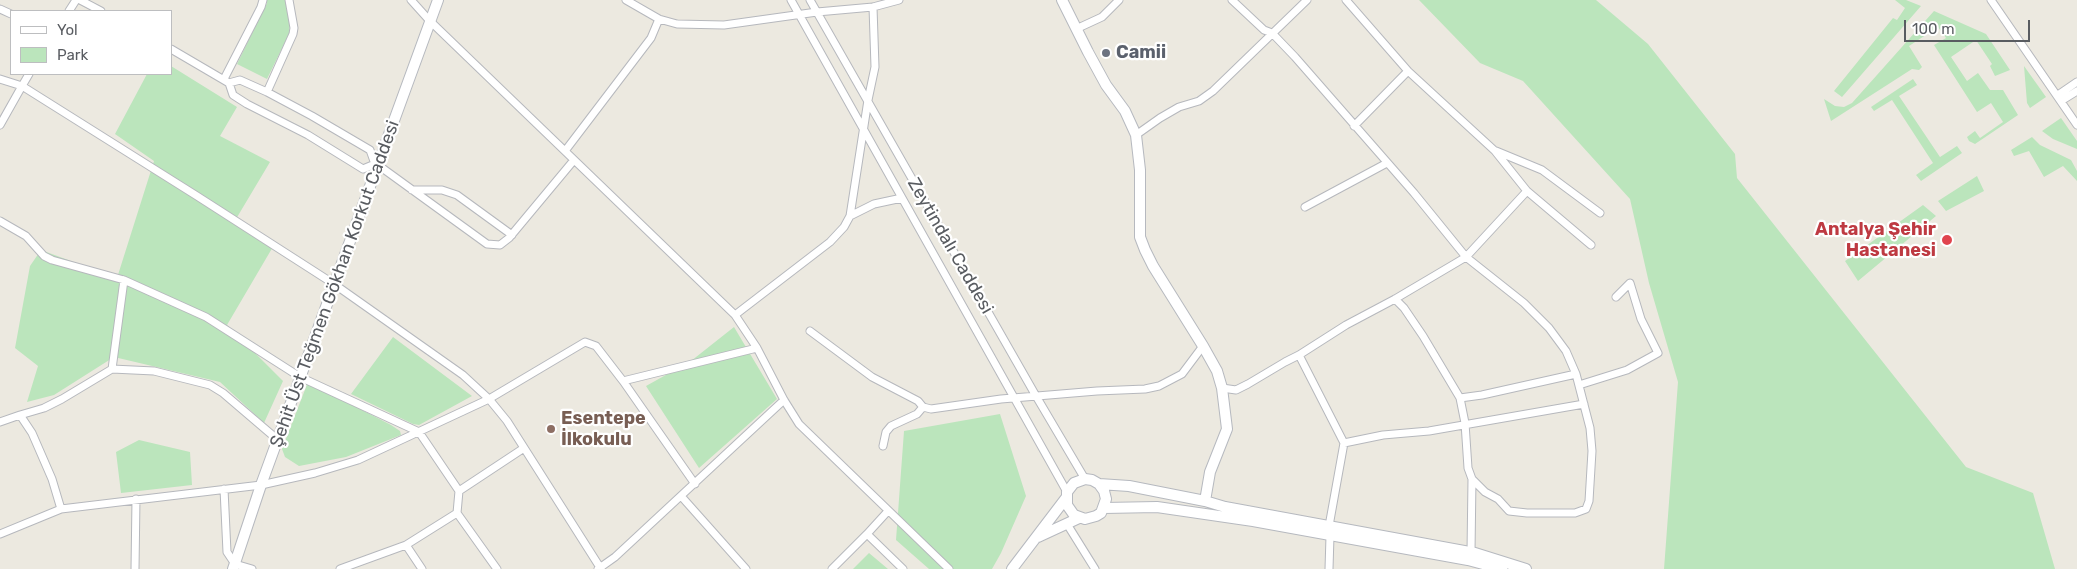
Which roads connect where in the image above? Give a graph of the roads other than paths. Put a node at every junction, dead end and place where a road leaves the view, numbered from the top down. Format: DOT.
graph roads {
  1 [pos="80,0"];
  2 [pos="263,0"];
  3 [pos="289,0"];
  4 [pos="411,0"];
  5 [pos="438,0"];
  6 [pos="626,0"];
  7 [pos="791,0"];
  8 [pos="810,0"];
  9 [pos="898,0"];
  10 [pos="1062,0"];
  11 [pos="1119,0"];
  12 [pos="1232,0"];
  13 [pos="1307,0"];
  14 [pos="1346,0"];
  15 [pos="1992,0"];
  16 [pos="872,7"];
  17 [pos="99,10"];
  18 [pos="817,12"];
  19 [pos="800,14"];
  20 [pos="659,19"];
  21 [pos="429,20"];
  22 [pos="1076,29"];
  23 [pos="1272,33"];
  24 [pos="172,50"];
  25 [pos="1408,71"];
  26 [pos="28,75"];
  27 [pos="0,79"];
  28 [pos="227,81"];
  29 [pos="2077,82"];
  30 [pos="22,86"];
  31 [pos="2077,91"];
  32 [pos="267,92"];
  33 [pos="2060,98"];
  34 [pos="868,100"];
  35 [pos="0,125"];
  36 [pos="2077,125"];
  37 [pos="1354,126"];
  38 [pos="863,128"];
  39 [pos="1136,135"];
  40 [pos="565,151"];
  41 [pos="1495,151"];
  42 [pos="574,160"];
  43 [pos="1387,163"];
  44 [pos="377,165"];
  45 [pos="412,190"];
  46 [pos="1527,191"];
  47 [pos="902,198"];
  48 [pos="1305,207"];
  49 [pos="1600,214"];
  50 [pos="850,216"];
  51 [pos="0,221"];
  52 [pos="512,235"];
  53 [pos="1591,245"];
  54 [pos="1466,257"];
  55 [pos="124,280"];
  56 [pos="334,284"];
  57 [pos="1616,297"];
  58 [pos="1395,299"];
  59 [pos="735,316"];
  60 [pos="810,331"];
  61 [pos="1203,346"];
  62 [pos="756,348"];
  63 [pos="1300,356"];
  64 [pos="112,369"];
  65 [pos="1576,374"];
  66 [pos="300,377"];
  67 [pos="623,381"];
  68 [pos="1579,385"];
  69 [pos="1222,388"];
  70 [pos="1036,396"];
  71 [pos="1014,398"];
  72 [pos="1460,398"];
  73 [pos="489,399"];
  74 [pos="784,400"];
  75 [pos="1584,404"];
  76 [pos="923,407"];
  77 [pos="20,415"];
  78 [pos="0,422"];
  79 [pos="1465,423"];
  80 [pos="419,432"];
  81 [pos="278,440"];
  82 [pos="1344,443"];
  83 [pos="883,446"];
  84 [pos="524,448"];
  85 [pos="1085,479"];
  86 [pos="1472,480"];
  87 [pos="695,484"];
  88 [pos="1099,484"];
  89 [pos="261,486"];
  90 [pos="224,489"];
  91 [pos="459,491"];
  92 [pos="1066,495"];
  93 [pos="681,496"];
  94 [pos="136,499"];
  95 [pos="1206,500"];
  96 [pos="1104,508"];
  97 [pos="61,509"];
  98 [pos="888,511"];
  99 [pos="457,513"];
  100 [pos="1079,518"];
  101 [pos="1067,524"];
  102 [pos="1329,531"];
  103 [pos="0,534"];
  104 [pos="867,534"];
  105 [pos="1037,537"];
  106 [pos="406,545"];
  107 [pos="1469,560"];
  108 [pos="234,567"];
  109 [pos="351,567"];
  110 [pos="600,568"];
  111 [pos="135,569"];
  112 [pos="252,569"];
  113 [pos="340,569"];
  114 [pos="422,569"];
  115 [pos="497,569"];
  116 [pos="746,569"];
  117 [pos="832,569"];
  118 [pos="903,569"];
  119 [pos="948,569"];
  120 [pos="1012,569"];
  121 [pos="1095,569"];
  122 [pos="1329,569"];
  123 [pos="1502,569"];
  124 [pos="1526,569"];
  1 -- 17 [label="street"];
  2 -- 28 [label="street"];
  3 -- 32 [label="street"];
  4 -- 21 [label="street"];
  5 -- 21 [label="street, Şehit Üst Teğmen Gökhan Korkut Caddesi"];
  6 -- 20 [label="street"];
  7 -- 19 [label="street"];
  8 -- 18 [label="street, Zeytindalı Caddesi"];
  9 -- 16 [label="street"];
  10 -- 22 [label="street"];
  11 -- 22 [label="street"];
  12 -- 23 [label="street"];
  13 -- 23 [label="street"];
  14 -- 25 [label="street"];
  15 -- 33 [label="street"];
  16 -- 18 [label="street"];
  16 -- 34 [label="street"];
  18 -- 19 [label="street"];
  18 -- 34 [label="street, Zeytindalı Caddesi"];
  19 -- 20 [label="street"];
  19 -- 38 [label="street"];
  20 -- 40 [label="street"];
  21 -- 40 [label="street"];
  21 -- 44 [label="street, Şehit Üst Teğmen Gökhan Korkut Caddesi"];
  22 -- 39 [label="street"];
  23 -- 37 [label="street"];
  23 -- 39 [label="street"];
  24 -- 28 [label="street"];
  25 -- 37 [label="street"];
  25 -- 41 [label="street"];
  26 -- 30 [label="street"];
  27 -- 30 [label="street"];
  28 -- 32 [label="street"];
  28 -- 44 [label="street"];
  29 -- 33 [label="street"];
  30 -- 35 [label="street"];
  30 -- 56 [label="street"];
  31 -- 33 [label="street"];
  32 -- 44 [label="street"];
  33 -- 36 [label="street"];
  34 -- 38 [label="street"];
  34 -- 70 [label="street, Zeytindalı Caddesi"];
  37 -- 43 [label="street"];
  38 -- 47 [label="street"];
  38 -- 50 [label="street"];
  39 -- 61 [label="street"];
  40 -- 42 [label="street"];
  41 -- 46 [label="street"];
  41 -- 49 [label="street"];
  42 -- 52 [label="street"];
  42 -- 59 [label="street"];
  43 -- 48 [label="street"];
  43 -- 54 [label="street"];
  44 -- 45 [label="street"];
  44 -- 56 [label="street, Şehit Üst Teğmen Gökhan Korkut Caddesi"];
  45 -- 52 [label="street"];
  45 -- 52 [label="street"];
  46 -- 53 [label="street"];
  46 -- 54 [label="street"];
  47 -- 50 [label="street"];
  47 -- 71 [label="street"];
  50 -- 59 [label="street"];
  51 -- 55 [label="street"];
  54 -- 58 [label="street"];
  54 -- 65 [label="street"];
  55 -- 64 [label="street"];
  55 -- 66 [label="street"];
  56 -- 66 [label="street, Şehit Üst Teğmen Gökhan Korkut Caddesi"];
  56 -- 73 [label="street"];
  57 -- 68 [label="street"];
  58 -- 63 [label="street"];
  58 -- 72 [label="street"];
  59 -- 62 [label="street"];
  60 -- 76 [label="street"];
  61 -- 69 [label="street"];
  61 -- 70 [label="street"];
  62 -- 67 [label="street"];
  62 -- 74 [label="street"];
  63 -- 69 [label="street"];
  63 -- 82 [label="street"];
  64 -- 77 [label="street"];
  64 -- 81 [label="street"];
  65 -- 68 [label="street"];
  65 -- 72 [label="street"];
  66 -- 80 [label="street"];
  66 -- 81 [label="street, Şehit Üst Teğmen Gökhan Korkut Caddesi"];
  67 -- 73 [label="street"];
  67 -- 87 [label="street"];
  68 -- 75 [label="street"];
  69 -- 95 [label="street"];
  70 -- 71 [label="street"];
  70 -- 85 [label="street, Zeytindalı Caddesi"];
  71 -- 76 [label="street"];
  71 -- 92 [label="street"];
  72 -- 79 [label="street"];
  73 -- 80 [label="street"];
  73 -- 84 [label="street"];
  74 -- 87 [label="street"];
  74 -- 98 [label="street"];
  75 -- 79 [label="street"];
  75 -- 86 [label="street"];
  76 -- 83 [label="street"];
  77 -- 78 [label="street"];
  77 -- 97 [label="street"];
  79 -- 82 [label="street"];
  79 -- 86 [label="street"];
  80 -- 89 [label="street"];
  80 -- 91 [label="street"];
  81 -- 89 [label="street, Şehit Üst Teğmen Gökhan Korkut Caddesi"];
  82 -- 102 [label="street"];
  84 -- 91 [label="street"];
  84 -- 110 [label="street"];
  85 -- 88 [label="street"];
  85 -- 92 [label="street"];
  86 -- 107 [label="street"];
  87 -- 93 [label="street"];
  88 -- 95 [label="street"];
  88 -- 96 [label="street"];
  89 -- 90 [label="street"];
  89 -- 108 [label="street, Şehit Üst Teğmen Gökhan Korkut Caddesi"];
  90 -- 94 [label="street"];
  90 -- 108 [label="street"];
  91 -- 99 [label="street"];
  92 -- 100 [label="street"];
  92 -- 105 [label="street"];
  93 -- 110 [label="street"];
  93 -- 116 [label="street"];
  94 -- 97 [label="street"];
  94 -- 111 [label="street"];
  95 -- 102 [label="street"];
  96 -- 100 [label="street"];
  96 -- 102 [label="street"];
  97 -- 103 [label="street"];
  98 -- 104 [label="street"];
  98 -- 119 [label="street"];
  99 -- 106 [label="street"];
  99 -- 115 [label="street"];
  100 -- 101 [label="street"];
  101 -- 105 [label="street"];
  101 -- 121 [label="street"];
  102 -- 107 [label="street"];
  102 -- 122 [label="street"];
  104 -- 117 [label="street"];
  104 -- 118 [label="street"];
  105 -- 120 [label="street"];
  106 -- 109 [label="street"];
  106 -- 114 [label="street"];
  107 -- 123 [label="street"];
  107 -- 124 [label="street"];
  108 -- 112 [label="street"];
  109 -- 113 [label="street"];
}
